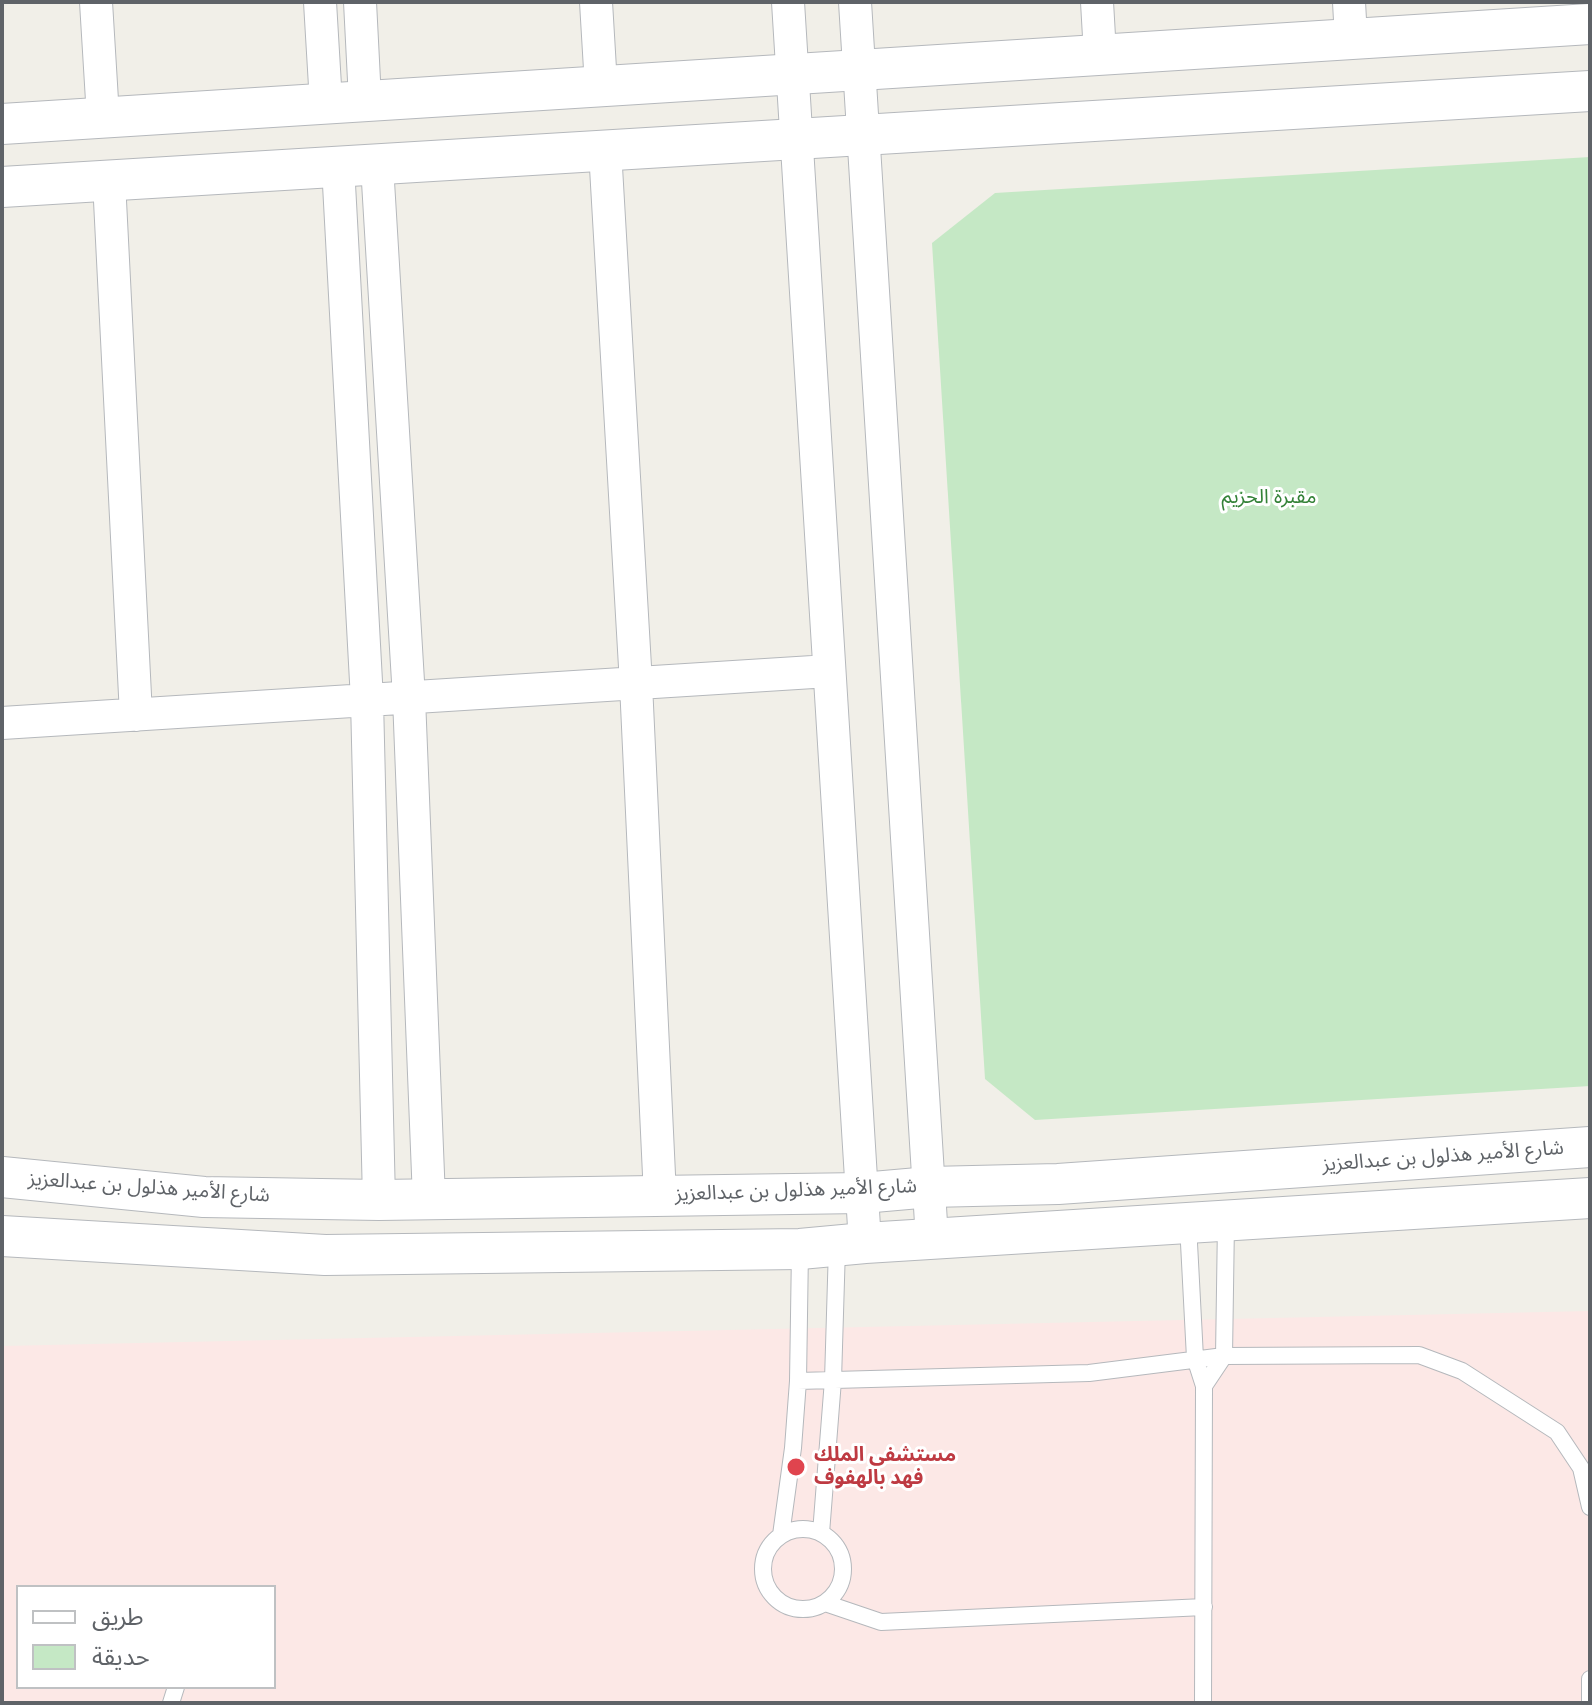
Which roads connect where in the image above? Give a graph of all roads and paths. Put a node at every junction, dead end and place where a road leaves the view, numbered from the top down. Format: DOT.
graph roads {
  1 [pos="96,2"];
  2 [pos="320,2"];
  3 [pos="360,2"];
  4 [pos="596,2"];
  5 [pos="788,2"];
  6 [pos="855,2"];
  7 [pos="1097,2"];
  8 [pos="1350,20"];
  9 [pos="1590,24"];
  10 [pos="1100,54"];
  11 [pos="860,69"];
  12 [pos="792,74"];
  13 [pos="601,86"];
  14 [pos="1590,91"];
  15 [pos="365,100"];
  16 [pos="326,103"];
  17 [pos="103,117"];
  18 [pos="2,124"];
  19 [pos="864,135"];
  20 [pos="796,139"];
  21 [pos="605,150"];
  22 [pos="377,165"];
  23 [pos="338,166"];
  24 [pos="109,181"];
  25 [pos="2,187"];
  26 [pos="829,671"];
  27 [pos="636,684"];
  28 [pos="409,698"];
  29 [pos="367,700"];
  30 [pos="136,715"];
  31 [pos="2,723"];
  32 [pos="1590,1147"];
  33 [pos="2,1177"];
  34 [pos="930,1187"];
  35 [pos="862,1193"];
  36 [pos="660,1196"];
  37 [pos="1590,1198"];
  38 [pos="429,1199"];
  39 [pos="379,1200"];
  40 [pos="1207,1223"];
  41 [pos="2,1236"];
  42 [pos="932,1239"];
  43 [pos="834,1246"];
  44 [pos="1224,1356"];
  45 [pos="1195,1358"];
  46 [pos="833,1380"];
  47 [pos="798,1381"];
  48 [pos="1204,1386"];
  49 [pos="1590,1507"];
  50 [pos="821,1533"];
  51 [pos="781,1535"];
  52 [pos="825,1603"];
  53 [pos="1204,1607"];
  54 [pos="1590,1679"];
  55 [pos="1203,1703"];
  56 [pos="1590,1703"];
  1 -- 17 [label="street"];
  2 -- 16 [label="street"];
  3 -- 15 [label="street"];
  4 -- 13 [label="street"];
  5 -- 12 [label="street"];
  6 -- 11 [label="street"];
  7 -- 10 [label="street"];
  8 -- 9 [label="street"];
  8 -- 10 [label="street"];
  10 -- 11 [label="street"];
  11 -- 12 [label="street"];
  11 -- 19 [label="street"];
  12 -- 13 [label="street"];
  12 -- 20 [label="street"];
  13 -- 15 [label="street"];
  14 -- 19 [label="street"];
  15 -- 16 [label="street"];
  16 -- 17 [label="street"];
  17 -- 18 [label="street"];
  19 -- 20 [label="street"];
  19 -- 34 [label="street"];
  20 -- 21 [label="street"];
  20 -- 26 [label="street"];
  21 -- 22 [label="street"];
  21 -- 27 [label="street"];
  22 -- 23 [label="street"];
  22 -- 28 [label="street"];
  23 -- 24 [label="street"];
  23 -- 29 [label="street"];
  24 -- 25 [label="street"];
  24 -- 30 [label="street"];
  26 -- 27 [label="street"];
  26 -- 35 [label="street"];
  27 -- 28 [label="street"];
  27 -- 36 [label="street"];
  28 -- 29 [label="street"];
  28 -- 38 [label="street"];
  29 -- 30 [label="street"];
  29 -- 39 [label="street"];
  30 -- 31 [label="street"];
  32 -- 34 [label="street, شارع الأمير هذلول بن عبدالعزيز"];
  33 -- 39 [label="street, شارع الأمير هذلول بن عبدالعزيز"];
  34 -- 35 [label="street, شارع الأمير هذلول بن عبدالعزيز"];
  34 -- 42 [label="street"];
  35 -- 36 [label="street, شارع الأمير هذلول بن عبدالعزيز"];
  35 -- 43 [label="street"];
  36 -- 38 [label="street, شارع الأمير هذلول بن عبدالعزيز"];
  37 -- 40 [label="street"];
  38 -- 39 [label="street, شارع الأمير هذلول بن عبدالعزيز"];
  40 -- 42 [label="street"];
  40 -- 44 [label="lane"];
  40 -- 45 [label="lane"];
  41 -- 43 [label="street"];
  42 -- 43 [label="street"];
  43 -- 46 [label="lane"];
  43 -- 47 [label="lane"];
  44 -- 45 [label="lane"];
  44 -- 48 [label="lane"];
  44 -- 49 [label="lane"];
  45 -- 46 [label="lane"];
  45 -- 48 [label="lane"];
  46 -- 47 [label="lane"];
  46 -- 50 [label="lane"];
  47 -- 51 [label="lane"];
  48 -- 53 [label="lane"];
  50 -- 51 [label="lane"];
  50 -- 52 [label="lane"];
  51 -- 52 [label="lane"];
  52 -- 53 [label="lane"];
  53 -- 55 [label="lane"];
  54 -- 56 [label="lane"];
}
